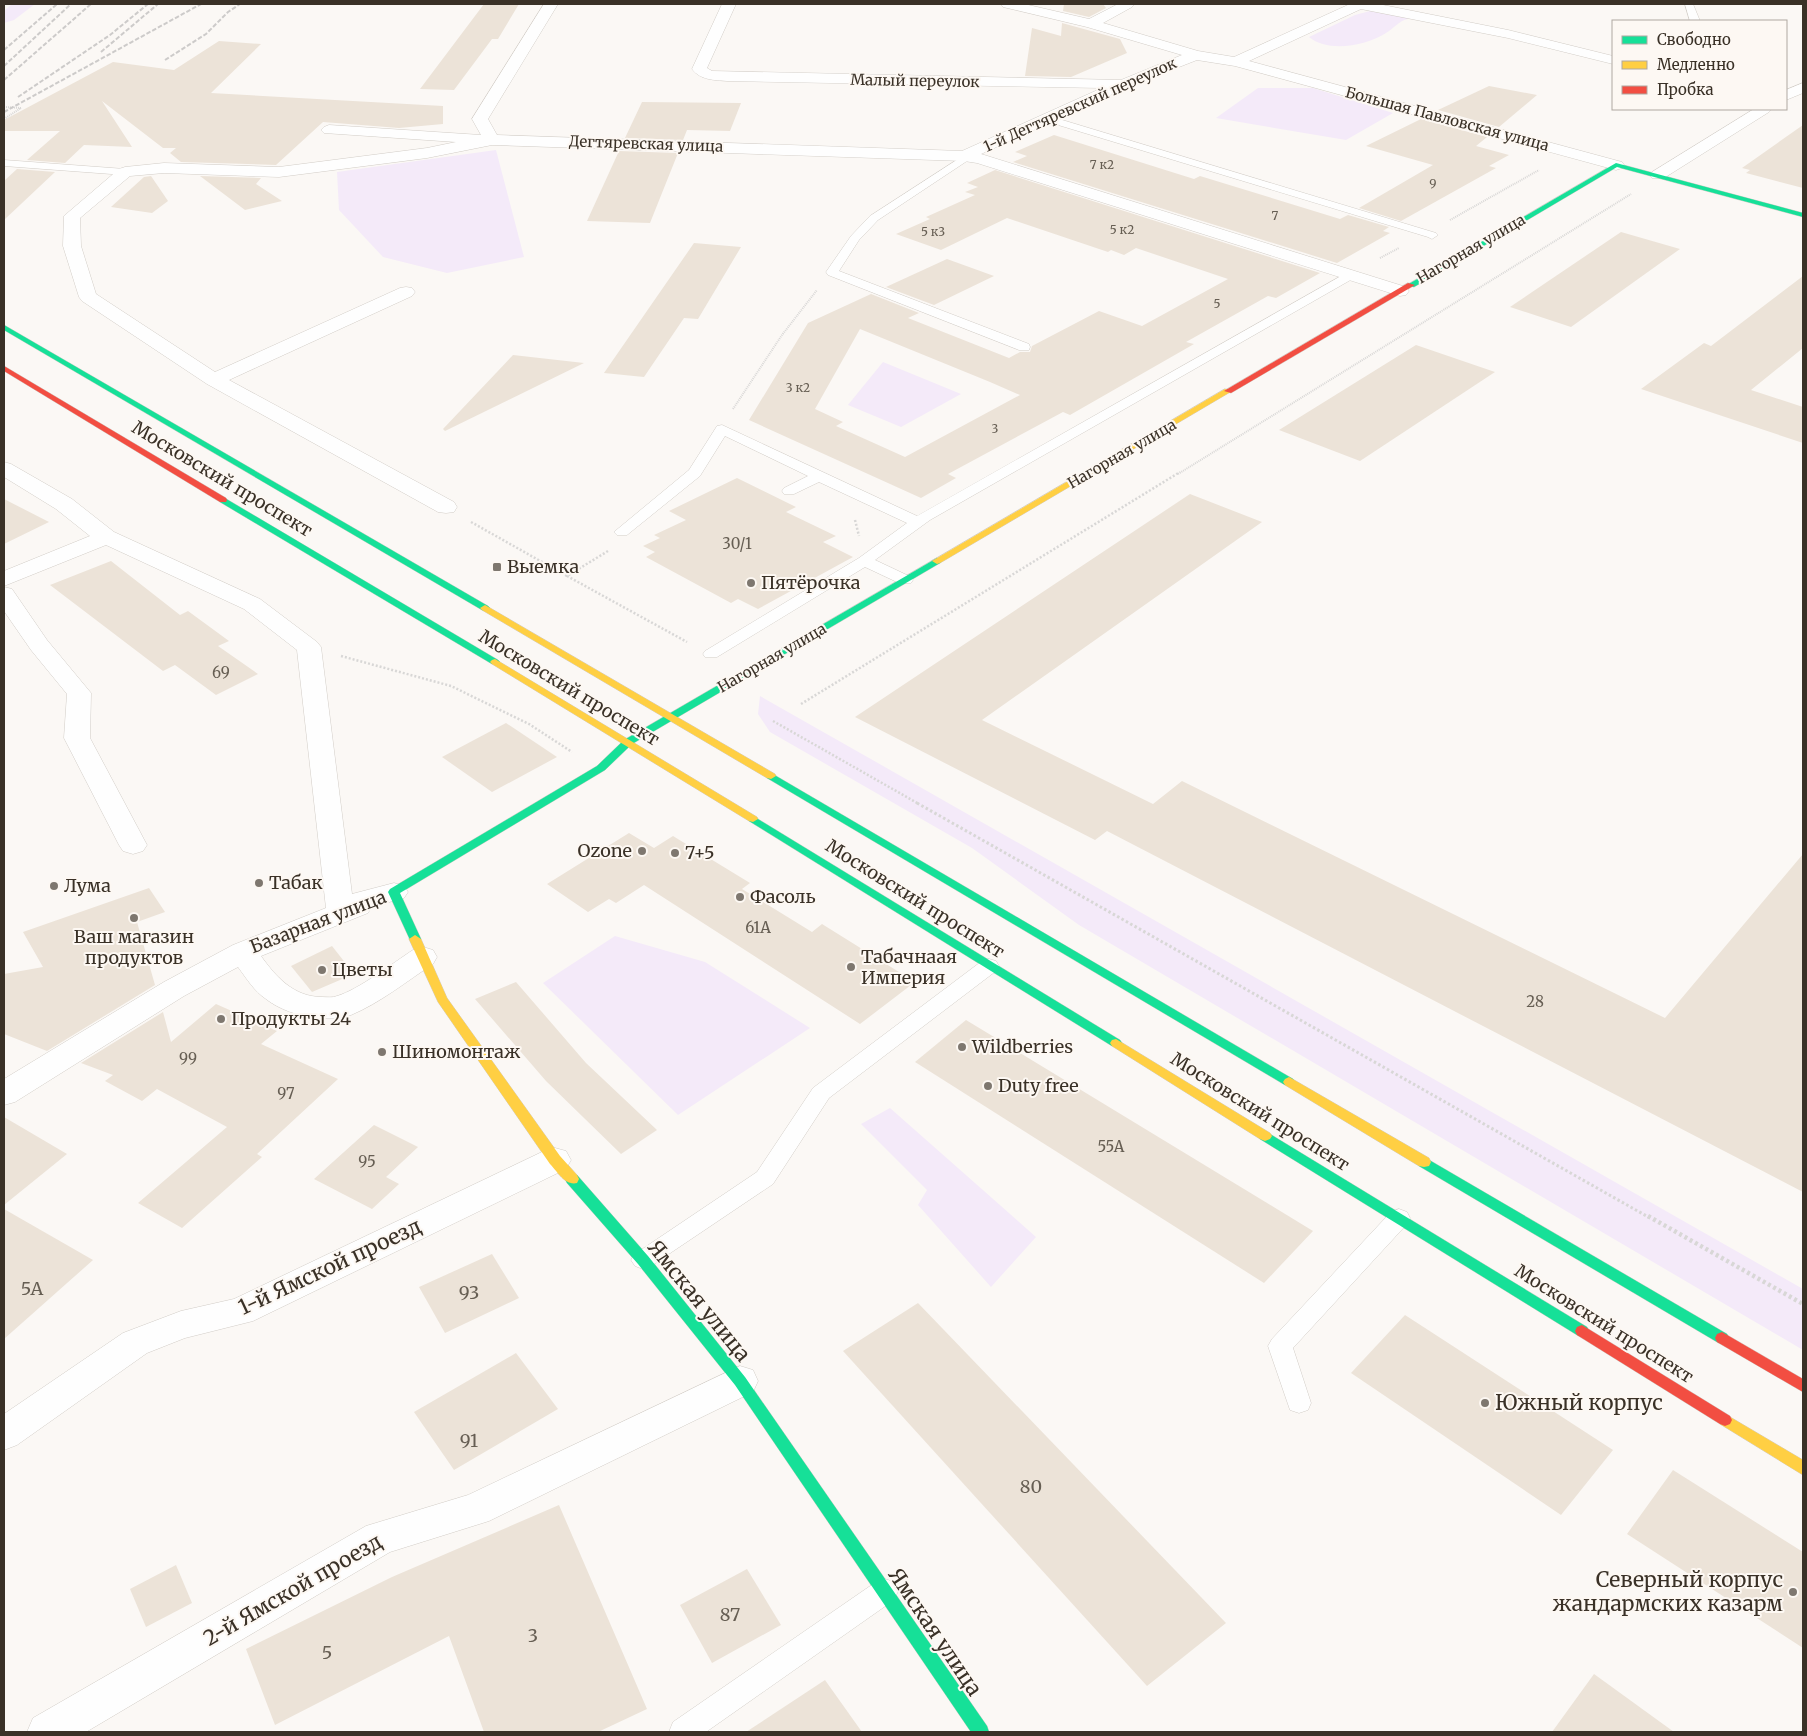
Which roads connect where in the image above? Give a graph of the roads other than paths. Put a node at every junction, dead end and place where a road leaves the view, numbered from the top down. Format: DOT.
graph roads {
  1 [pos="551,4"];
  2 [pos="729,4"];
  3 [pos="1008,4"];
  4 [pos="1127,4"];
  5 [pos="1359,4"];
  6 [pos="1689,4"];
  7 [pos="1696,20"];
  8 [pos="1091,24"];
  9 [pos="1196,55"];
  10 [pos="1612,60"];
  11 [pos="1236,62"];
  12 [pos="1123,84"];
  13 [pos="1803,87"];
  14 [pos="1789,102"];
  15 [pos="1762,110"];
  16 [pos="1048,119"];
  17 [pos="329,130"];
  18 [pos="492,140"];
  19 [pos="965,157"];
  20 [pos="4,163"];
  21 [pos="1616,165"];
  22 [pos="125,172"];
  23 [pos="1658,175"];
  24 [pos="1803,215"];
  25 [pos="1429,234"];
  26 [pos="1350,275"];
  27 [pos="1400,291"];
  28 [pos="406,292"];
  29 [pos="4,327"];
  30 [pos="1024,347"];
  31 [pos="4,368"];
  32 [pos="214,380"];
  33 [pos="4,468"];
  34 [pos="819,476"];
  35 [pos="789,492"];
  36 [pos="446,507"];
  37 [pos="917,522"];
  38 [pos="622,532"];
  39 [pos="106,537"];
  40 [pos="864,561"];
  41 [pos="4,579"];
  42 [pos="905,580"];
  43 [pos="4,594"];
  44 [pos="711,654"];
  45 [pos="671,717"];
  46 [pos="628,742"];
  47 [pos="133,845"];
  48 [pos="394,892"];
  49 [pos="243,952"];
  50 [pos="423,957"];
  51 [pos="989,966"];
  52 [pos="4,1094"];
  53 [pos="555,1160"];
  54 [pos="1399,1218"];
  55 [pos="643,1260"];
  56 [pos="740,1381"];
  57 [pos="1803,1386"];
  58 [pos="1299,1404"];
  59 [pos="4,1434"];
  60 [pos="1803,1468"];
  61 [pos="885,1591"];
  62 [pos="48,1732"];
  63 [pos="683,1732"];
  64 [pos="981,1732"];
  1 -- 18 [label="street"];
  2 -- 12 [label="street, Малый переулок"];
  3 -- 8 [label="street, Большая Павловская улица"];
  4 -- 8 [label="street"];
  5 -- 10 [label="street"];
  5 -- 11 [label="street"];
  6 -- 7 [label="lane"];
  8 -- 9 [label="street, Большая Павловская улица"];
  9 -- 11 [label="street, Большая Павловская улица"];
  9 -- 12 [label="street, 1-й Дегтяревский переулок"];
  11 -- 21 [label="street, Большая Павловская улица"];
  12 -- 16 [label="street, 1-й Дегтяревский переулок"];
  13 -- 14 [label="street"];
  15 -- 23 [label="street"];
  16 -- 19 [label="street, 1-й Дегтяревский переулок"];
  16 -- 25 [label="lane"];
  17 -- 18 [label="street, Дегтяревская улица"];
  18 -- 19 [label="street, Дегтяревская улица"];
  18 -- 22 [label="street"];
  19 -- 26 [label="street, Дегтяревская улица"];
  19 -- 30 [label="lane"];
  20 -- 22 [label="lane"];
  21 -- 23 [label="main road, Большая Павловская улица"];
  21 -- 27 [label="main road, Нагорная улица"];
  22 -- 32 [label="street"];
  23 -- 24 [label="main road, Большая Павловская улица"];
  26 -- 27 [label="street, Дегтяревская улица"];
  26 -- 37 [label="lane"];
  27 -- 42 [label="main road, Нагорная улица"];
  28 -- 32 [label="street"];
  29 -- 45 [label="main road, Московский проспект"];
  31 -- 46 [label="main road, Московский проспект"];
  32 -- 36 [label="street"];
  33 -- 39 [label="street"];
  34 -- 35 [label="lane"];
  34 -- 37 [label="lane"];
  34 -- 38 [label="lane"];
  37 -- 40 [label="lane"];
  39 -- 41 [label="street"];
  39 -- 48 [label="street"];
  40 -- 42 [label="lane"];
  40 -- 44 [label="lane"];
  42 -- 45 [label="main road, Нагорная улица"];
  43 -- 47 [label="street"];
  45 -- 46 [label="main road, Нагорная улица"];
  45 -- 57 [label="main road, Московский проспект"];
  46 -- 48 [label="main road, Базарная улица"];
  46 -- 51 [label="main road, Московский проспект"];
  48 -- 49 [label="street, Базарная улица"];
  48 -- 50 [label="main road, Ямская улица"];
  49 -- 50 [label="street"];
  49 -- 52 [label="street, Базарная улица"];
  50 -- 53 [label="main road, Ямская улица"];
  51 -- 54 [label="main road, Московский проспект"];
  51 -- 55 [label="lane"];
  53 -- 55 [label="main road, Ямская улица"];
  53 -- 59 [label="street, 1-й Ямской проезд"];
  54 -- 58 [label="lane"];
  54 -- 60 [label="main road, Московский проспект"];
  55 -- 56 [label="main road, Ямская улица"];
  56 -- 61 [label="main road, Ямская улица"];
  56 -- 62 [label="street, 2-й Ямской проезд"];
  61 -- 63 [label="lane"];
  61 -- 64 [label="main road, Ямская улица"];
}
